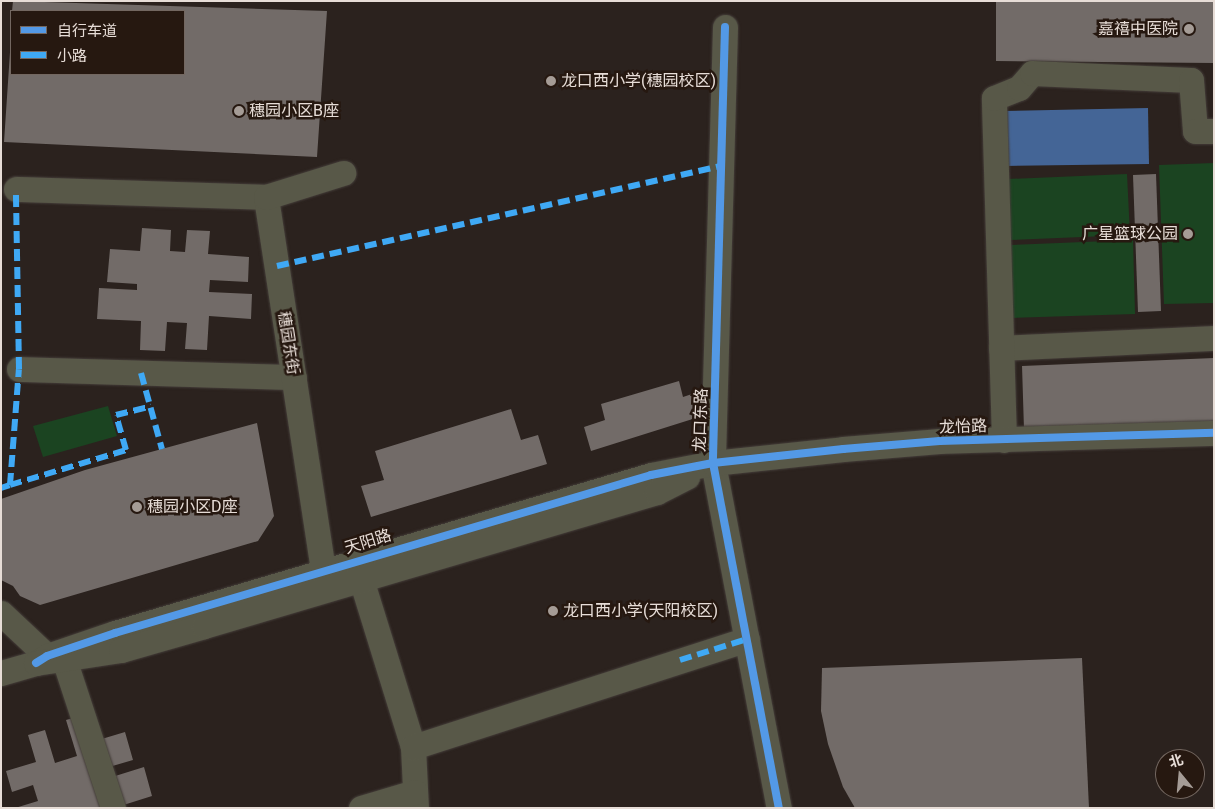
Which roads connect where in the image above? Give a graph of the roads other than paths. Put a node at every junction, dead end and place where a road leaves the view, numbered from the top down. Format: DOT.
graph roads {
  1 [pos="726,27"];
  2 [pos="1214,131"];
  3 [pos="343,173"];
  4 [pos="16,189"];
  5 [pos="266,197"];
  6 [pos="1214,338"];
  7 [pos="1001,348"];
  8 [pos="19,369"];
  9 [pos="294,377"];
  10 [pos="1214,433"];
  11 [pos="1004,440"];
  12 [pos="714,463"];
  13 [pos="323,570"];
  14 [pos="361,578"];
  15 [pos="1,613"];
  16 [pos="747,639"];
  17 [pos="49,660"];
  18 [pos="1,673"];
  19 [pos="413,747"];
  20 [pos="416,800"];
  21 [pos="113,808"];
  22 [pos="361,808"];
  23 [pos="779,808"];
  1 -- 12 [label="street, 龙口东路"];
  2 -- 7 [label="street"];
  3 -- 5 [label="street"];
  4 -- 5 [label="street"];
  5 -- 9 [label="street, 穗园东街"];
  6 -- 7 [label="street"];
  7 -- 11 [label="street"];
  8 -- 9 [label="street"];
  9 -- 13 [label="street, 穗园东街"];
  10 -- 11 [label="street, 龙怡路"];
  11 -- 12 [label="street, 龙怡路"];
  12 -- 13 [label="street, 天阳路"];
  12 -- 14 [label="street, 天阳路"];
  12 -- 16 [label="street, 龙口东路"];
  13 -- 17 [label="street, 天阳路"];
  14 -- 17 [label="street, 天阳路"];
  14 -- 19 [label="street"];
  15 -- 17 [label="street"];
  16 -- 19 [label="street"];
  16 -- 23 [label="street, 龙口东路"];
  17 -- 18 [label="street, 天阳路"];
  17 -- 21 [label="street"];
  19 -- 20 [label="street"];
  20 -- 22 [label="street"];
}
